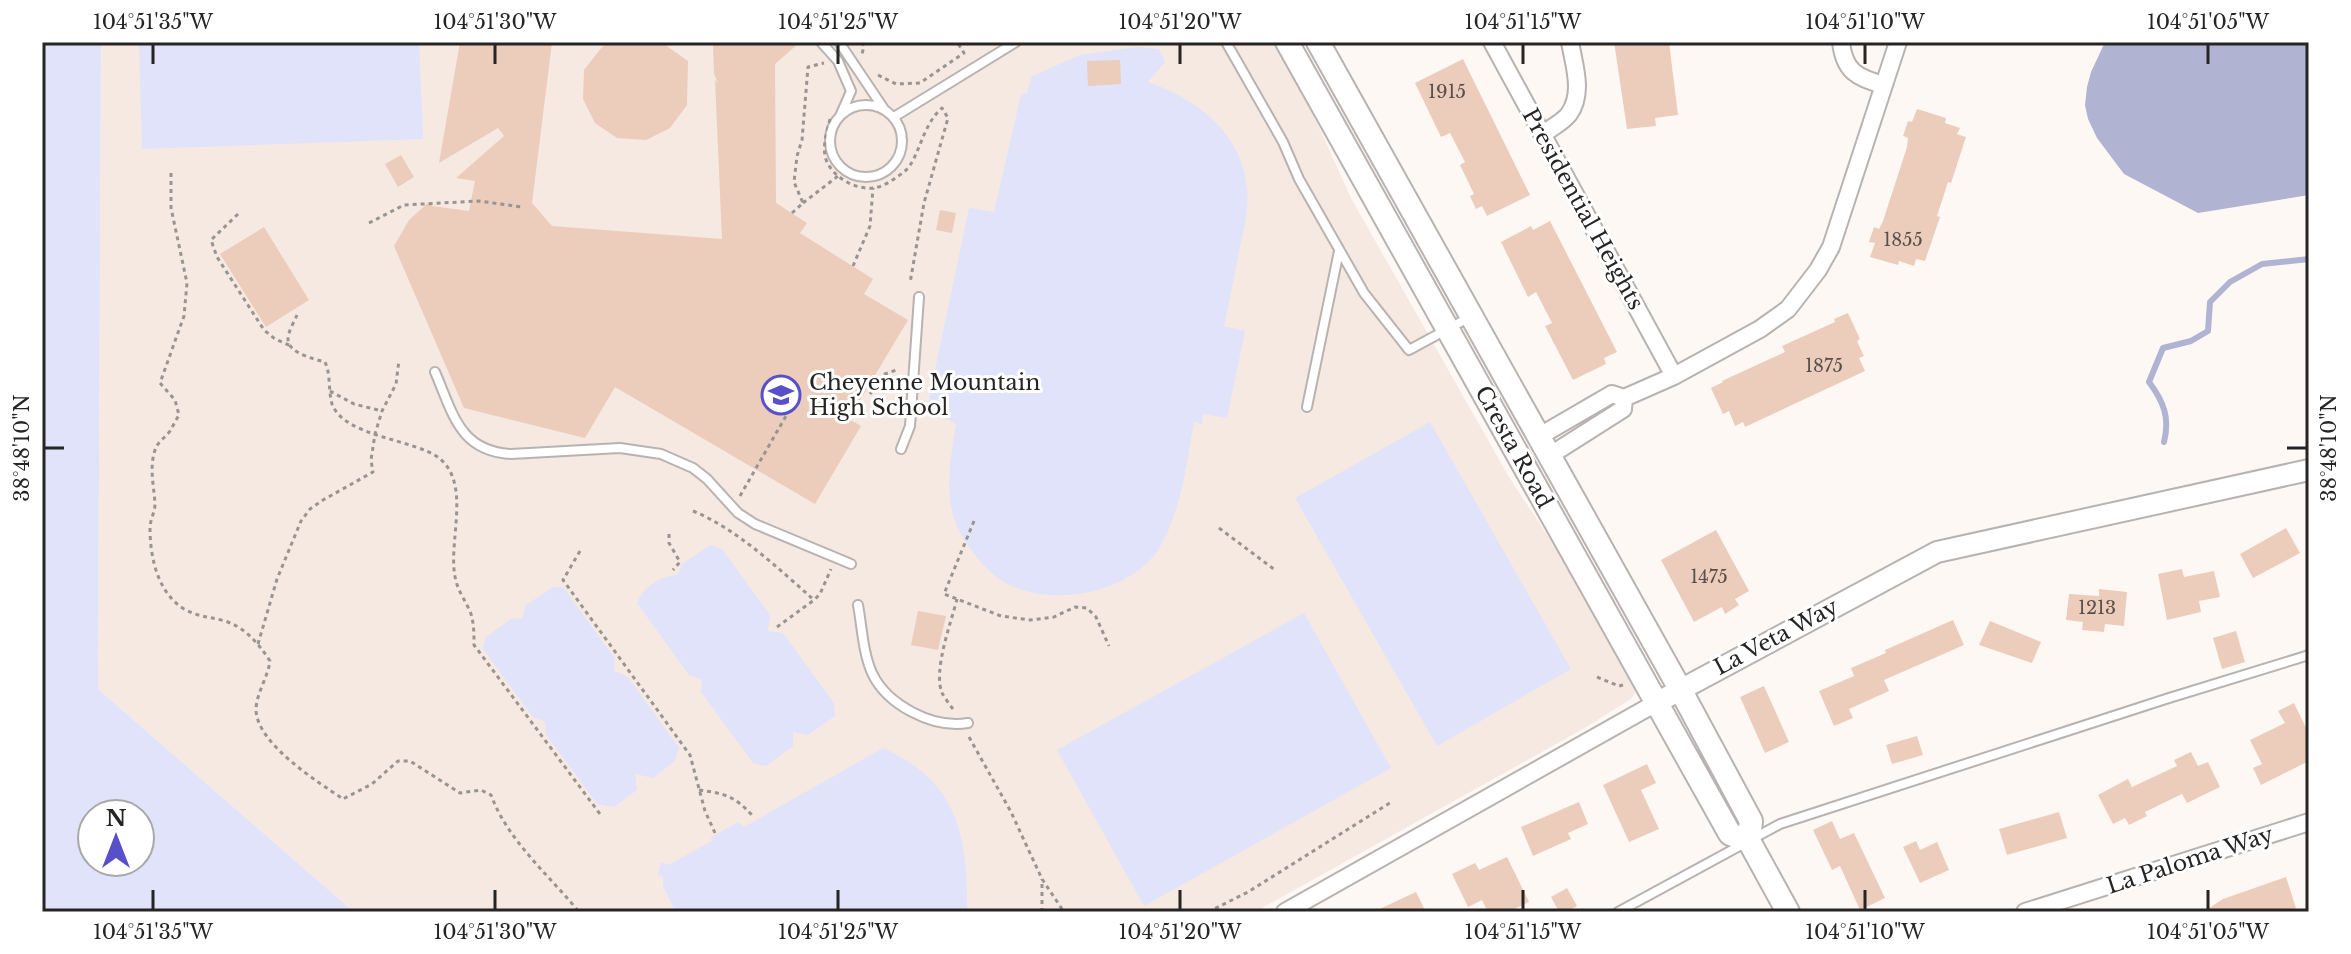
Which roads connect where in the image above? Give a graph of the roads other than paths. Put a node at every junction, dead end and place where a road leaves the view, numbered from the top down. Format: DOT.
graph roads {
  1 [pos="821,42"];
  2 [pos="839,42"];
  3 [pos="1016,42"];
  4 [pos="1226,42"];
  5 [pos="1287,42"];
  6 [pos="1318,42"];
  7 [pos="1492,42"];
  8 [pos="1570,42"];
  9 [pos="1841,42"];
  10 [pos="1898,42"];
  11 [pos="1884,85"];
  12 [pos="885,110"];
  13 [pos="837,112"];
  14 [pos="894,117"];
  15 [pos="1543,134"];
  16 [pos="1340,250"];
  17 [pos="919,297"];
  18 [pos="1471,316"];
  19 [pos="1449,329"];
  20 [pos="435,372"];
  21 [pos="1674,376"];
  22 [pos="1307,407"];
  23 [pos="1543,446"];
  24 [pos="901,449"];
  25 [pos="2309,470"];
  26 [pos="851,564"];
  27 [pos="858,605"];
  28 [pos="2309,655"];
  29 [pos="1680,689"];
  30 [pos="1656,703"];
  31 [pos="965,724"];
  32 [pos="1713,750"];
  33 [pos="1690,763"];
  34 [pos="2309,822"];
  35 [pos="1749,841"];
  36 [pos="1285,912"];
  37 [pos="1618,912"];
  38 [pos="1788,912"];
  39 [pos="2025,912"];
  1 -- 13 [label="lane"];
  2 -- 12 [label="lane"];
  3 -- 14 [label="lane"];
  4 -- 16 [label="lane"];
  5 -- 19 [label="main road, Cresta Road"];
  6 -- 18 [label="main road, Cresta Road"];
  7 -- 15 [label="street, Presidential Heights"];
  8 -- 15 [label="street"];
  9 -- 11 [label="street"];
  10 -- 11 [label="street"];
  11 -- 21 [label="street"];
  12 -- 13 [label="lane"];
  12 -- 14 [label="lane"];
  13 -- 14 [label="lane"];
  15 -- 21 [label="street, Presidential Heights"];
  16 -- 19 [label="lane"];
  16 -- 22 [label="lane"];
  17 -- 24 [label="lane"];
  18 -- 19 [label="lane"];
  18 -- 23 [label="main road, Cresta Road"];
  19 -- 30 [label="main road, Cresta Road"];
  20 -- 26 [label="lane"];
  21 -- 23 [label="street"];
  23 -- 29 [label="main road, Cresta Road"];
  25 -- 29 [label="street, La Veta Way"];
  27 -- 31 [label="lane"];
  28 -- 35 [label="lane"];
  29 -- 30 [label="street, La Veta Way"];
  29 -- 32 [label="main road, Cresta Road"];
  30 -- 33 [label="main road, Cresta Road"];
  30 -- 36 [label="street, La Veta Way"];
  32 -- 33 [label="street"];
  32 -- 35 [label="main road, Cresta Road"];
  33 -- 35 [label="main road, Cresta Road"];
  34 -- 39 [label="street, La Paloma Way"];
  35 -- 37 [label="lane"];
  35 -- 38 [label="main road, Cresta Road"];
}
